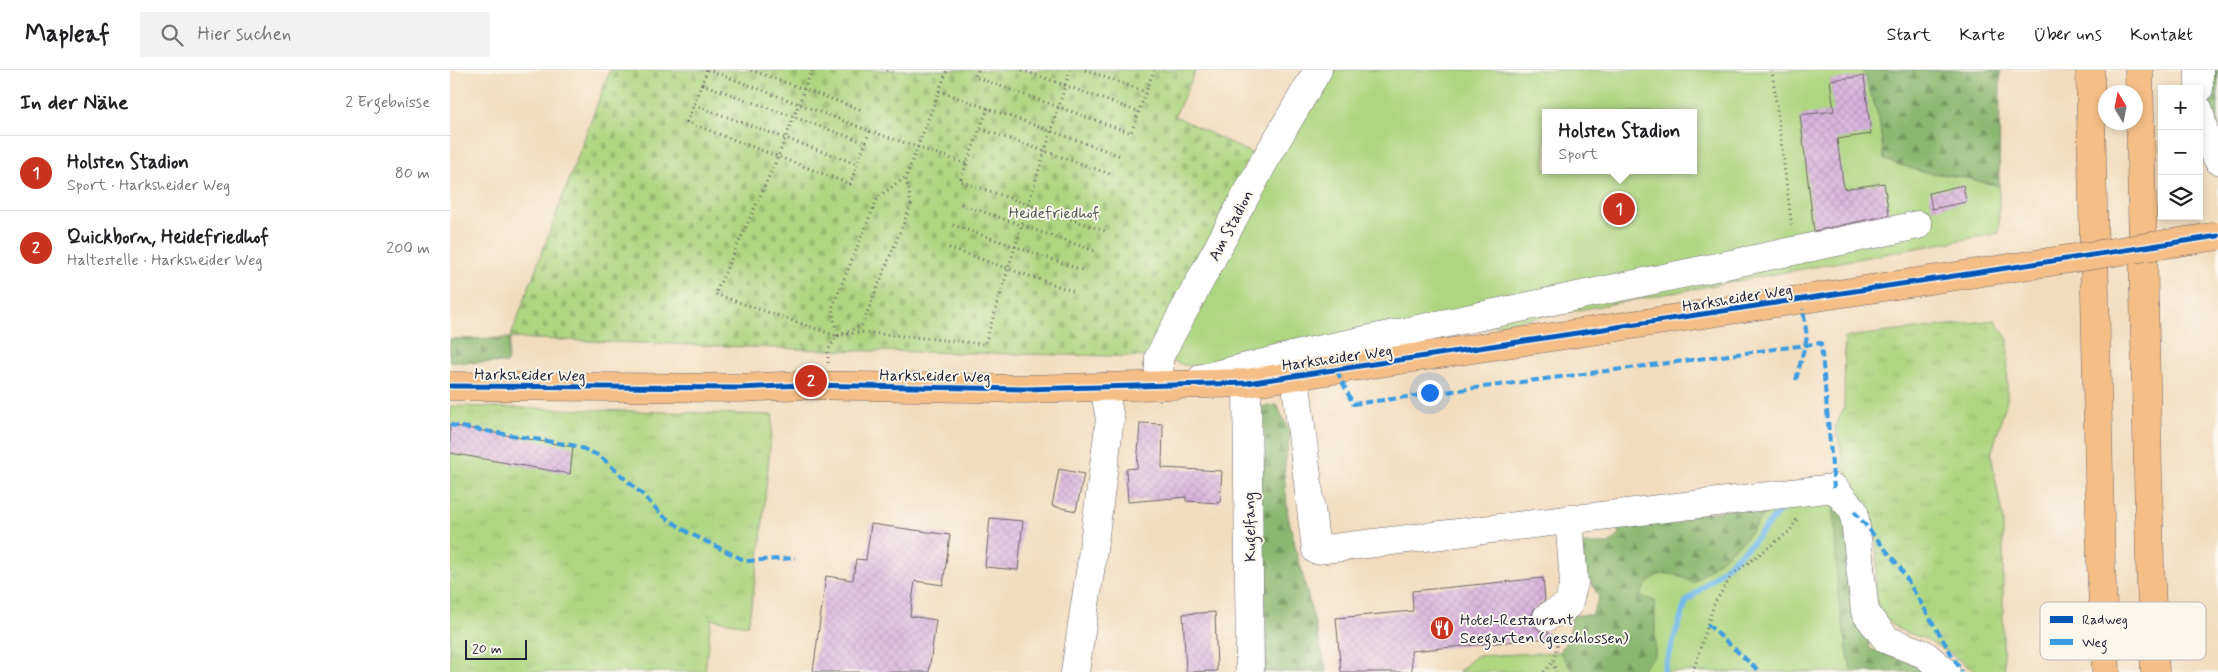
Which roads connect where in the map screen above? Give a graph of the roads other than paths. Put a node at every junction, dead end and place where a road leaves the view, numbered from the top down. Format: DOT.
graph roads {
  1 [pos="1318,70"];
  2 [pos="2090,70"];
  3 [pos="2139,70"];
  4 [pos="2199,70"];
  5 [pos="2199,85"];
  6 [pos="2203,126"];
  7 [pos="2218,160"];
  8 [pos="1918,225"];
  9 [pos="2218,236"];
  10 [pos="1295,376"];
  11 [pos="1247,383"];
  12 [pos="450,386"];
  13 [pos="1166,386"];
  14 [pos="1104,387"];
  15 [pos="1569,520"];
  16 [pos="2103,602"];
  17 [pos="2152,602"];
  18 [pos="1547,617"];
  19 [pos="1074,672"];
  20 [pos="1250,672"];
  21 [pos="1946,672"];
  1 -- 13 [label="street, Am Stadion"];
  2 -- 16 [label="main road"];
  3 -- 17 [label="main road"];
  4 -- 5 [label="street"];
  6 -- 7 [label="street"];
  8 -- 13 [label="street"];
  9 -- 10 [label="main road, Harksheider Weg, bridge"];
  10 -- 11 [label="main road, Harksheider Weg"];
  10 -- 15 [label="street"];
  11 -- 13 [label="main road, Harksheider Weg"];
  11 -- 20 [label="street, Kugelfang"];
  12 -- 14 [label="main road, Harksheider Weg"];
  13 -- 14 [label="main road, Harksheider Weg"];
  14 -- 19 [label="street"];
  15 -- 18 [label="street"];
  15 -- 21 [label="street"];
}
